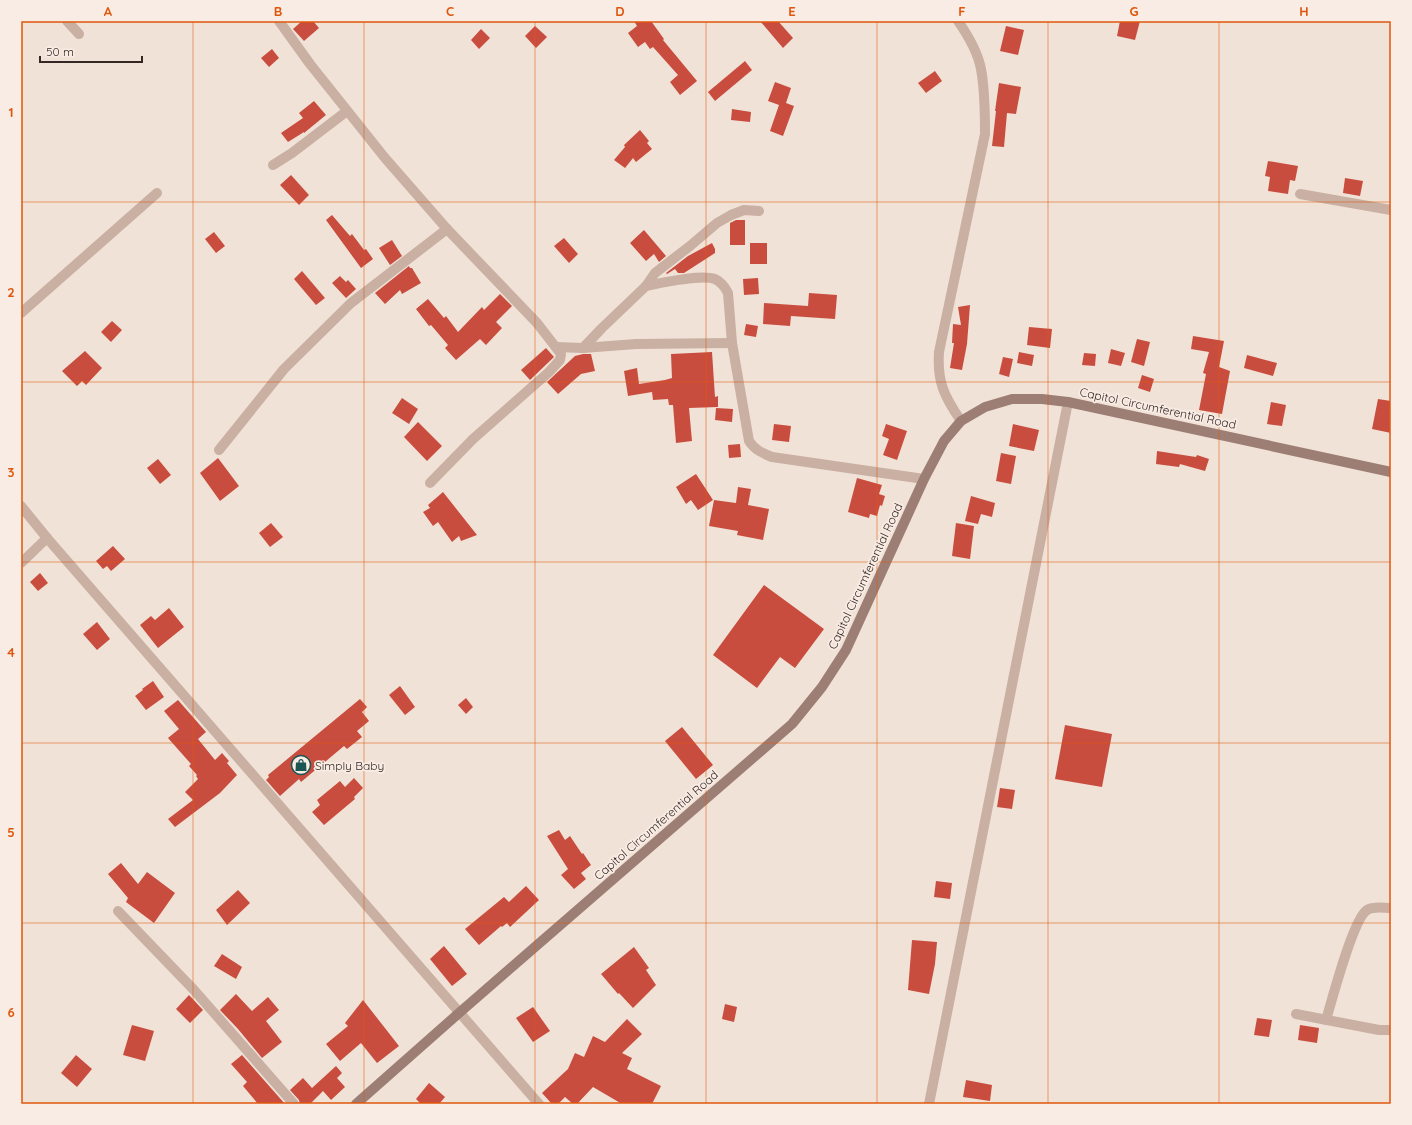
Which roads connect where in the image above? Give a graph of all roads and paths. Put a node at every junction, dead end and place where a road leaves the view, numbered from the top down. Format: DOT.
graph roads {
  1 [pos="67,21"];
  2 [pos="279,21"];
  3 [pos="958,21"];
  4 [pos="79,34"];
  5 [pos="348,111"];
  6 [pos="274,165"];
  7 [pos="157,193"];
  8 [pos="1300,194"];
  9 [pos="1391,210"];
  10 [pos="759,211"];
  11 [pos="447,229"];
  12 [pos="646,286"];
  13 [pos="21,313"];
  14 [pos="732,343"];
  15 [pos="556,347"];
  16 [pos="583,348"];
  17 [pos="1068,402"];
  18 [pos="961,421"];
  19 [pos="219,450"];
  20 [pos="1391,472"];
  21 [pos="924,478"];
  22 [pos="430,483"];
  23 [pos="21,506"];
  24 [pos="47,538"];
  25 [pos="21,563"];
  26 [pos="1391,908"];
  27 [pos="118,911"];
  28 [pos="459,1012"];
  29 [pos="1296,1014"];
  30 [pos="1326,1020"];
  31 [pos="1391,1030"];
  32 [pos="294,1104"];
  33 [pos="356,1104"];
  34 [pos="539,1104"];
  35 [pos="930,1104"];
  1 -- 4 [label="street"];
  2 -- 5 [label="street"];
  3 -- 18 [label="street"];
  5 -- 6 [label="street"];
  5 -- 11 [label="street"];
  7 -- 13 [label="street"];
  8 -- 9 [label="street"];
  10 -- 12 [label="street"];
  11 -- 15 [label="street"];
  11 -- 19 [label="street"];
  12 -- 14 [label="street"];
  12 -- 16 [label="street"];
  14 -- 16 [label="street"];
  14 -- 21 [label="street"];
  15 -- 16 [label="street"];
  15 -- 22 [label="street"];
  17 -- 18 [label="main road, Capitol Circumferential Road"];
  17 -- 20 [label="main road, Capitol Circumferential Road"];
  17 -- 35 [label="street"];
  18 -- 21 [label="main road, Capitol Circumferential Road"];
  21 -- 28 [label="main road, Capitol Circumferential Road"];
  23 -- 24 [label="street"];
  24 -- 25 [label="street"];
  24 -- 28 [label="street"];
  26 -- 30 [label="street"];
  27 -- 32 [label="street"];
  28 -- 33 [label="main road, Capitol Circumferential Road"];
  28 -- 34 [label="street"];
  29 -- 30 [label="street"];
  30 -- 31 [label="street"];
}
